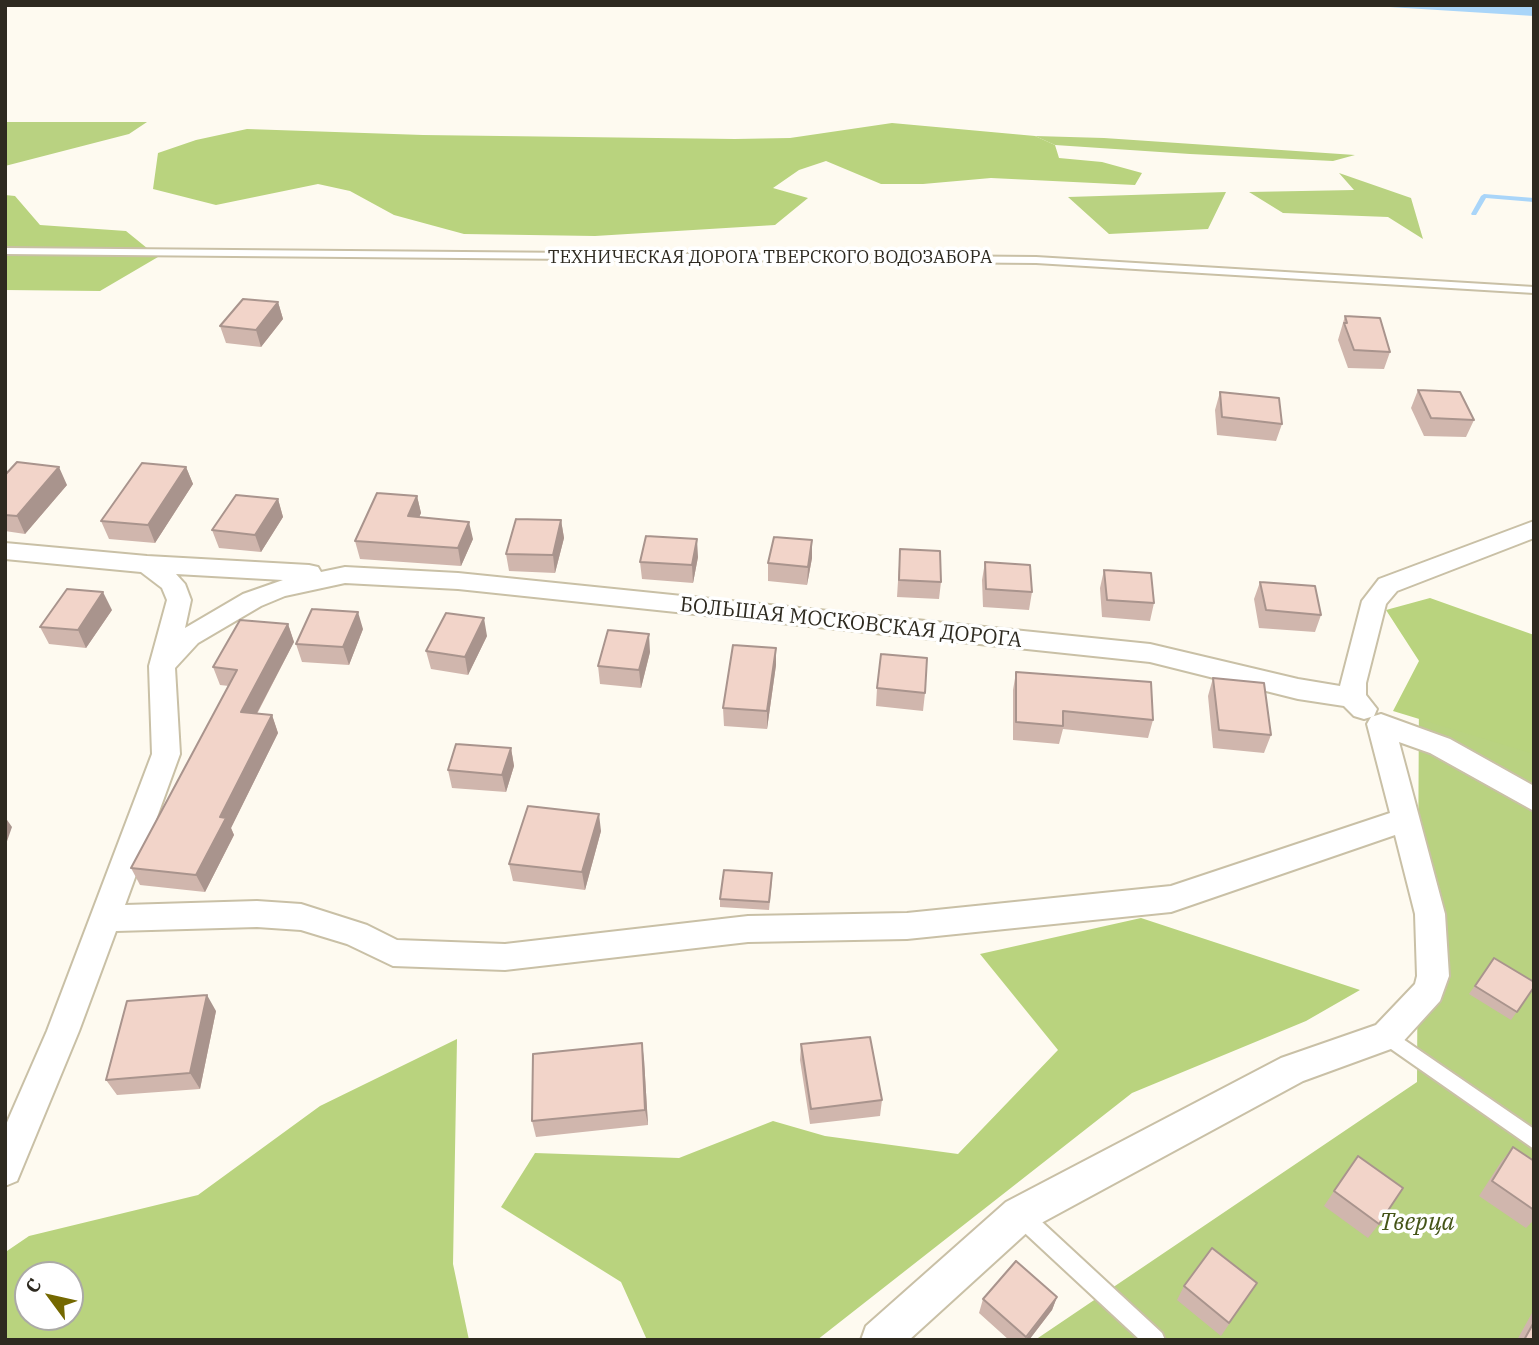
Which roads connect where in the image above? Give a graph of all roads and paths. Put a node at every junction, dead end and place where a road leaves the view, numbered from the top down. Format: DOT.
graph roads {
  1 [pos="5,251"];
  2 [pos="1534,290"];
  3 [pos="1534,529"];
  4 [pos="5,551"];
  5 [pos="147,564"];
  6 [pos="345,575"];
  7 [pos="162,666"];
  8 [pos="1352,698"];
  9 [pos="1381,724"];
  10 [pos="1534,800"];
  11 [pos="1404,820"];
  12 [pos="103,918"];
  13 [pos="1387,1037"];
  14 [pos="1534,1140"];
  15 [pos="5,1169"];
  16 [pos="1020,1215"];
  17 [pos="880,1340"];
  18 [pos="1155,1340"];
  1 -- 2 [label="lane, ТЕХНИЧЕСКАЯ ДОРОГА ТВЕРСКОГО ВОДОЗАБОРА"];
  3 -- 8 [label="street"];
  4 -- 5 [label="street, БОЛЬШАЯ МОСКОВСКАЯ ДОРОГА"];
  5 -- 6 [label="street, БОЛЬШАЯ МОСКОВСКАЯ ДОРОГА"];
  5 -- 7 [label="street"];
  6 -- 7 [label="street, БОЛЬШАЯ МОСКОВСКАЯ ДОРОГА"];
  6 -- 8 [label="street, БОЛЬШАЯ МОСКОВСКАЯ ДОРОГА"];
  7 -- 12 [label="street"];
  8 -- 9 [label="street"];
  9 -- 10 [label="street"];
  9 -- 11 [label="street"];
  11 -- 12 [label="street"];
  11 -- 13 [label="street"];
  12 -- 15 [label="street"];
  13 -- 14 [label="lane"];
  13 -- 16 [label="street"];
  16 -- 17 [label="street"];
  16 -- 18 [label="lane"];
}
